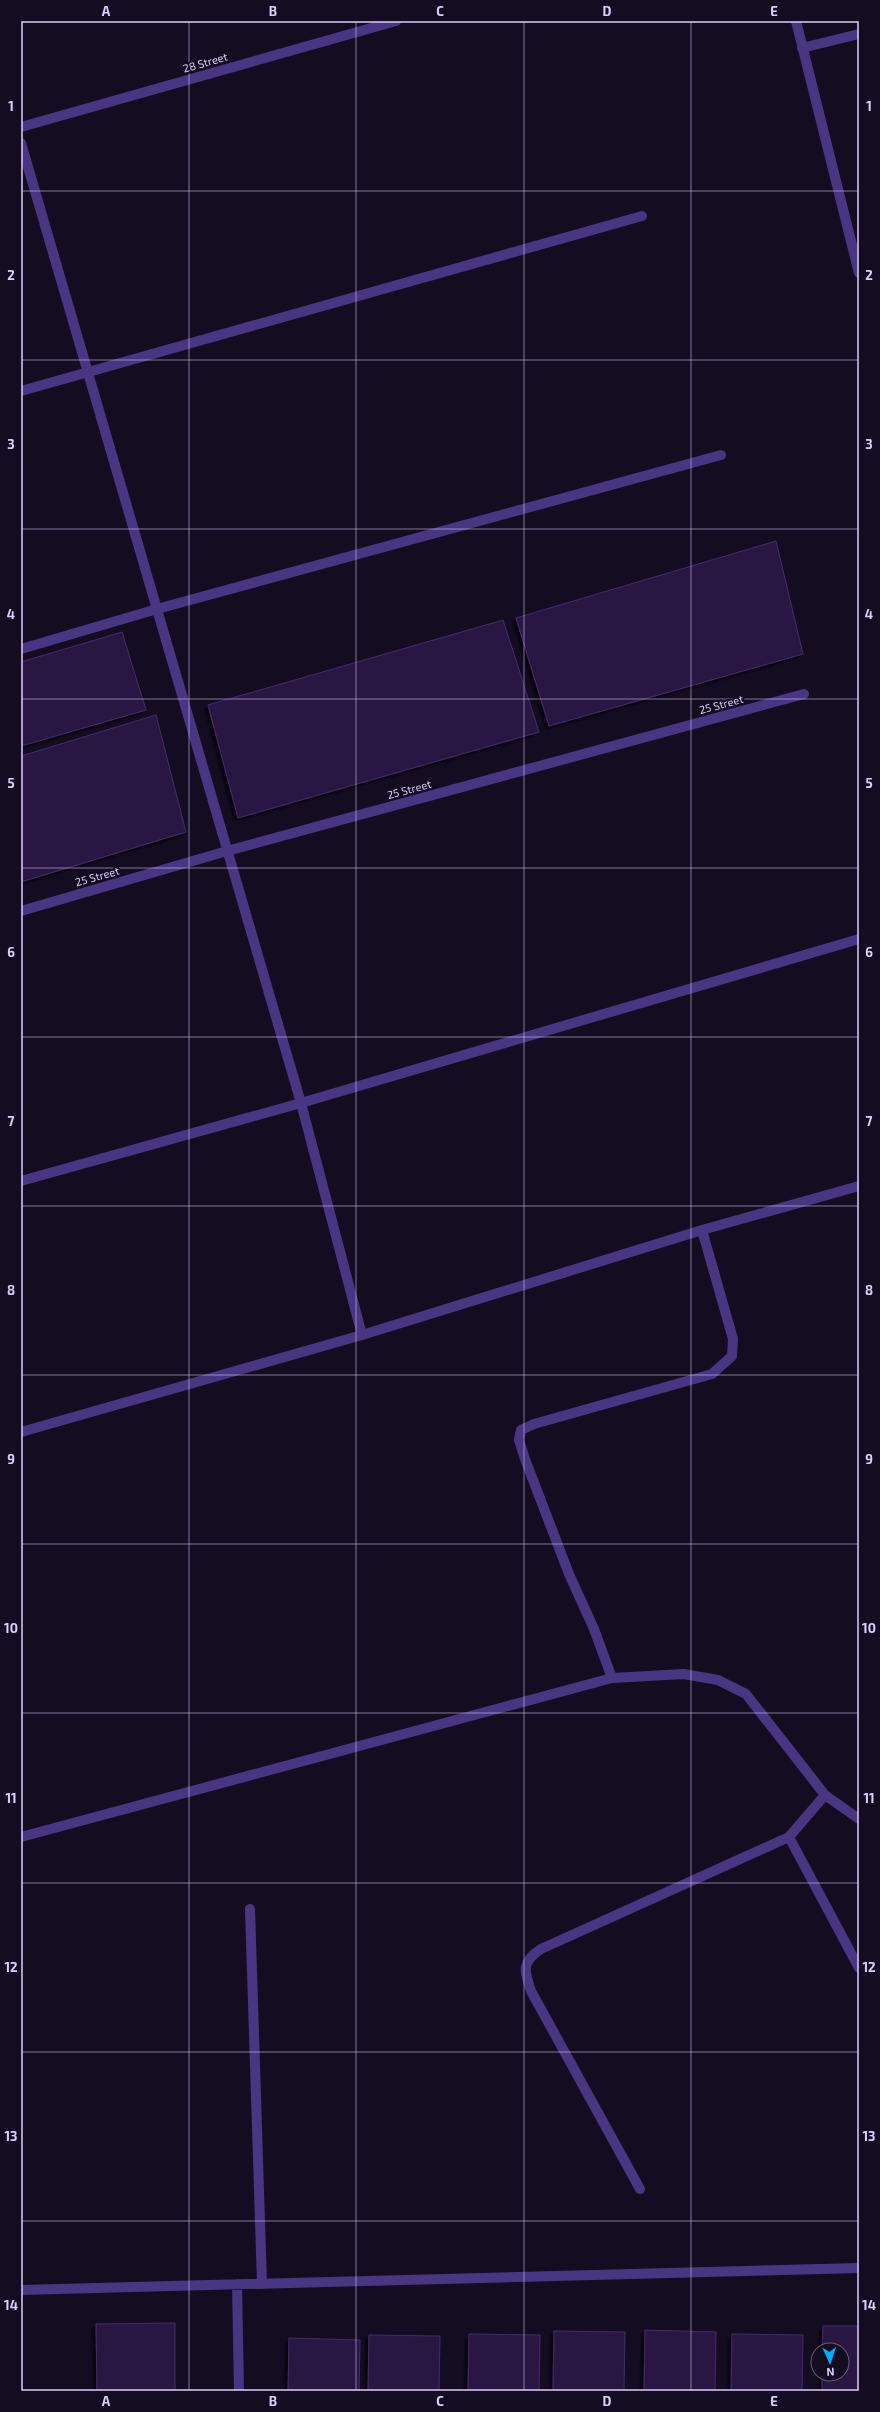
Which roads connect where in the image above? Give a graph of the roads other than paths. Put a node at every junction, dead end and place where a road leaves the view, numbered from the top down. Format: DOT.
graph roads {
  1 [pos="396,21"];
  2 [pos="796,21"];
  3 [pos="859,34"];
  4 [pos="802,48"];
  5 [pos="21,127"];
  6 [pos="21,143"];
  7 [pos="642,216"];
  8 [pos="859,273"];
  9 [pos="88,372"];
  10 [pos="21,391"];
  11 [pos="721,455"];
  12 [pos="157,609"];
  13 [pos="21,649"];
  14 [pos="804,694"];
  15 [pos="227,851"];
  16 [pos="21,911"];
  17 [pos="859,939"];
  18 [pos="301,1102"];
  19 [pos="21,1181"];
  20 [pos="859,1186"];
  21 [pos="702,1230"];
  22 [pos="362,1335"];
  23 [pos="21,1432"];
  24 [pos="612,1678"];
  25 [pos="825,1795"];
  26 [pos="859,1819"];
  27 [pos="21,1837"];
  28 [pos="789,1837"];
  29 [pos="250,1908"];
  30 [pos="859,1968"];
  31 [pos="640,2189"];
  32 [pos="859,2268"];
  33 [pos="237,2284"];
  34 [pos="262,2284"];
  35 [pos="21,2290"];
  36 [pos="239,2391"];
  1 -- 5 [label="street, 28 Street"];
  2 -- 4 [label="street"];
  3 -- 4 [label="street"];
  4 -- 8 [label="street"];
  6 -- 9 [label="street"];
  7 -- 9 [label="street"];
  9 -- 10 [label="street"];
  9 -- 12 [label="street"];
  11 -- 12 [label="street"];
  12 -- 13 [label="street"];
  12 -- 15 [label="street"];
  14 -- 15 [label="street, 25 Street"];
  15 -- 16 [label="street, 25 Street"];
  15 -- 18 [label="street"];
  17 -- 18 [label="street"];
  18 -- 19 [label="street"];
  18 -- 22 [label="street"];
  20 -- 21 [label="street"];
  21 -- 22 [label="street"];
  21 -- 24 [label="street"];
  22 -- 23 [label="street"];
  24 -- 25 [label="street"];
  24 -- 27 [label="street"];
  25 -- 26 [label="street"];
  25 -- 28 [label="street"];
  28 -- 30 [label="street"];
  28 -- 31 [label="street"];
  29 -- 34 [label="street"];
  32 -- 34 [label="street"];
  33 -- 34 [label="street"];
  33 -- 35 [label="street"];
  33 -- 36 [label="street"];
}
